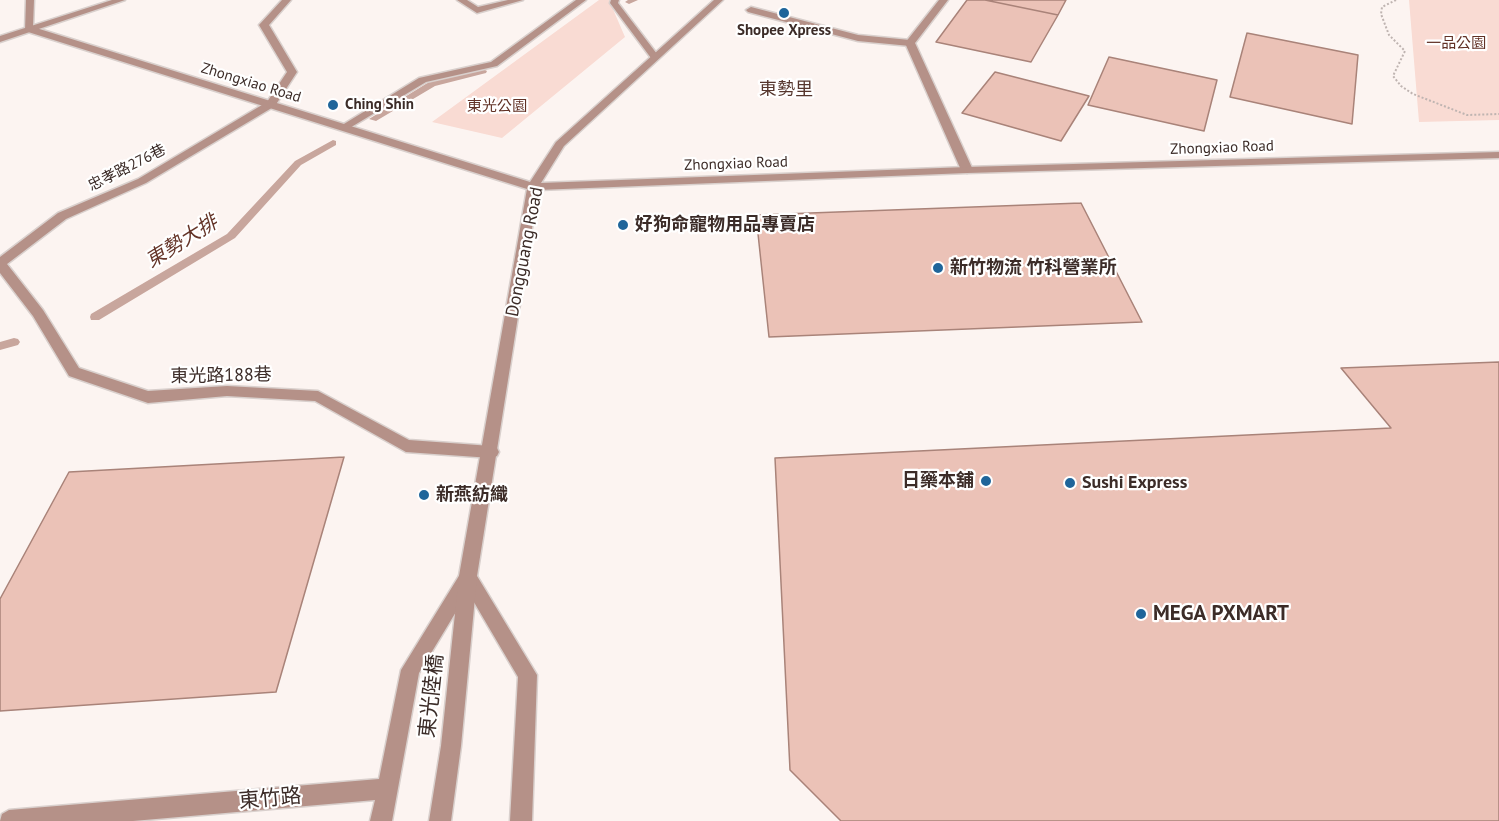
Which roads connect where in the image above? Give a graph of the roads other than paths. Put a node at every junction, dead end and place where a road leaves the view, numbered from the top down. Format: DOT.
graph roads {
  1 [pos="30,0"];
  2 [pos="121,0"];
  3 [pos="287,0"];
  4 [pos="461,0"];
  5 [pos="519,0"];
  6 [pos="582,0"];
  7 [pos="615,0"];
  8 [pos="719,0"];
  9 [pos="944,0"];
  10 [pos="751,10"];
  11 [pos="28,29"];
  12 [pos="0,39"];
  13 [pos="910,43"];
  14 [pos="654,56"];
  15 [pos="271,104"];
  16 [pos="344,127"];
  17 [pos="1499,155"];
  18 [pos="967,170"];
  19 [pos="534,187"];
  20 [pos="0,263"];
  21 [pos="491,452"];
  22 [pos="468,576"];
  23 [pos="387,789"];
  24 [pos="9,821"];
  25 [pos="381,821"];
  26 [pos="440,821"];
  27 [pos="521,821"];
  1 -- 11 [label="street"];
  2 -- 11 [label="street"];
  3 -- 15 [label="street"];
  4 -- 5 [label="street"];
  6 -- 16 [label="street"];
  7 -- 14 [label="street"];
  8 -- 14 [label="street, Dongguang Road"];
  9 -- 13 [label="street"];
  10 -- 13 [label="street"];
  11 -- 12 [label="street"];
  11 -- 15 [label="street, Zhongxiao Road"];
  13 -- 18 [label="street"];
  14 -- 19 [label="street, Dongguang Road"];
  15 -- 16 [label="street, Zhongxiao Road"];
  15 -- 20 [label="street, 忠孝路276巷"];
  16 -- 19 [label="street, Zhongxiao Road"];
  17 -- 18 [label="street, Zhongxiao Road"];
  18 -- 19 [label="street, Zhongxiao Road"];
  19 -- 21 [label="street, Dongguang Road"];
  20 -- 21 [label="street, 東光路188巷"];
  21 -- 22 [label="street, Dongguang Road"];
  22 -- 23 [label="street, Dongguang Road"];
  22 -- 26 [label="street, 東光陸橋"];
  22 -- 27 [label="street"];
  23 -- 24 [label="street, 東竹路"];
  23 -- 25 [label="street, Dongguang Road"];
}
